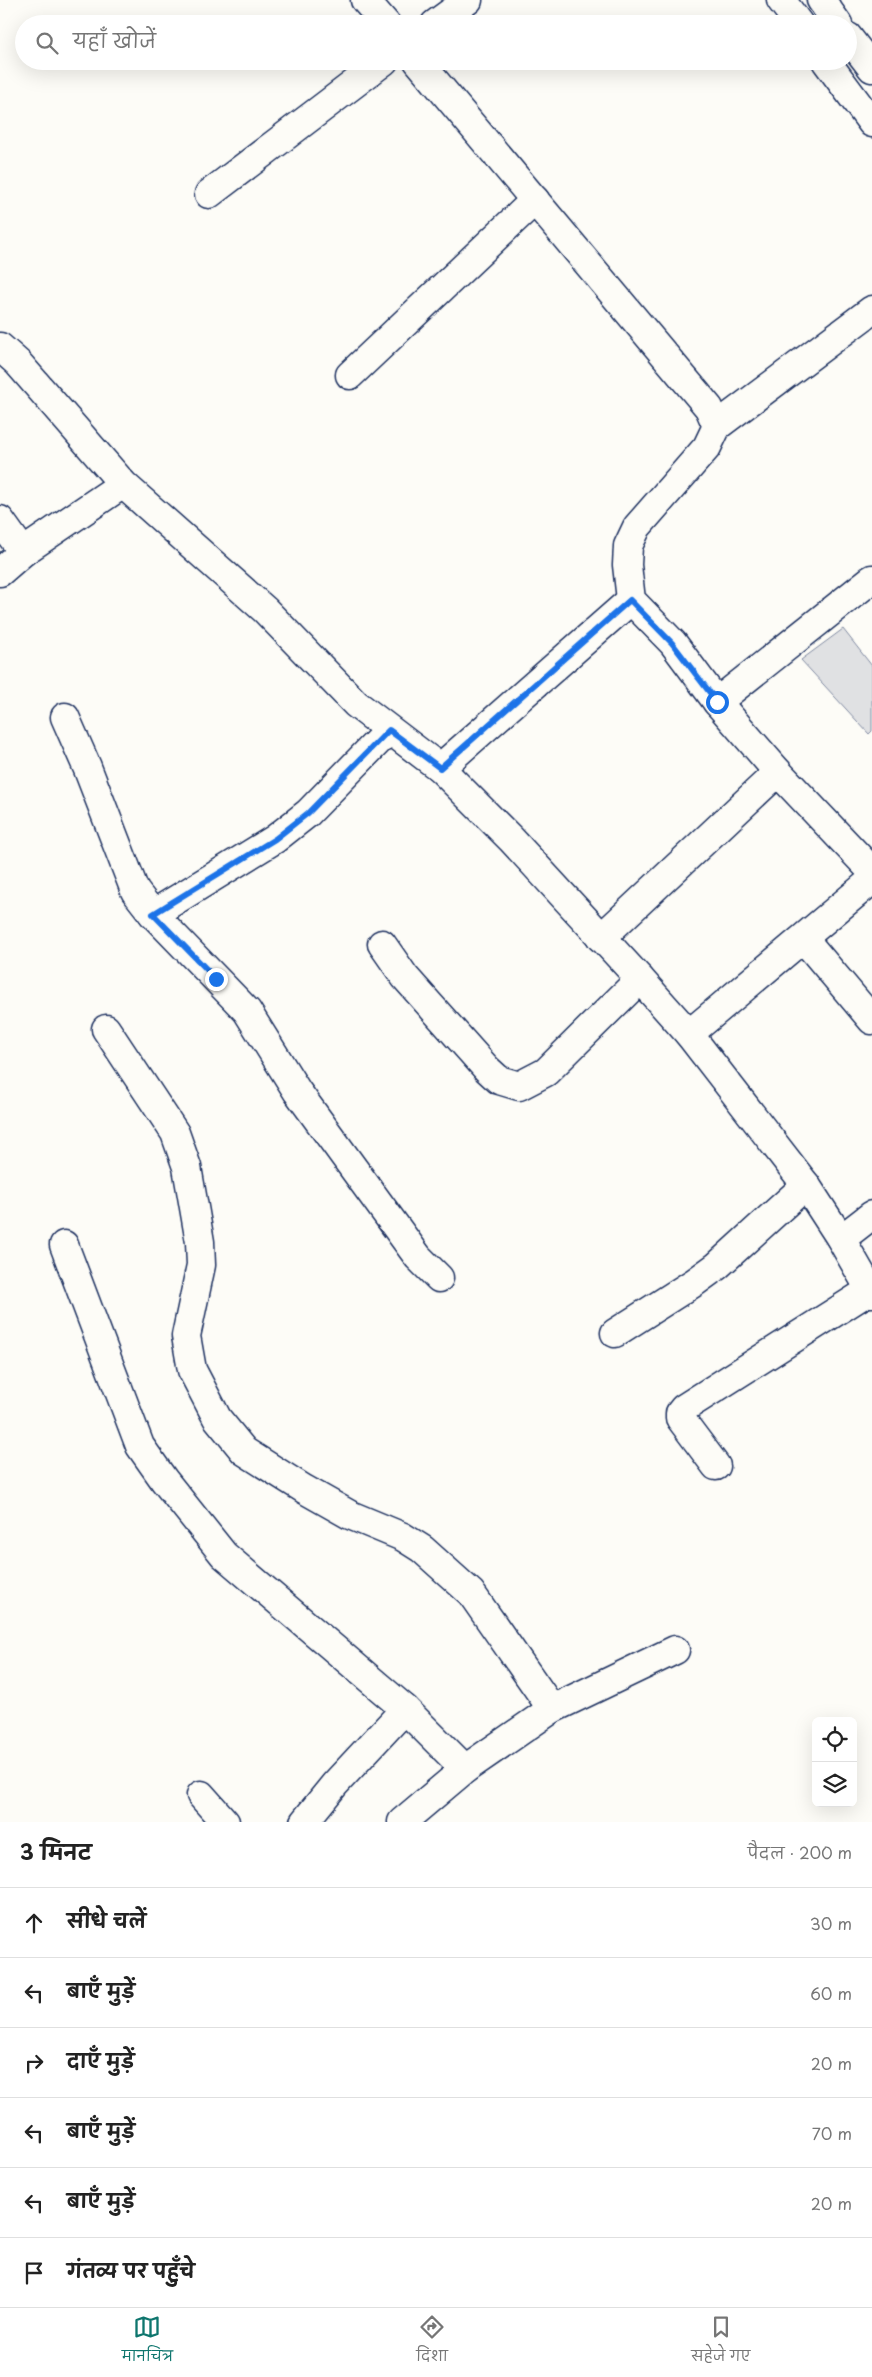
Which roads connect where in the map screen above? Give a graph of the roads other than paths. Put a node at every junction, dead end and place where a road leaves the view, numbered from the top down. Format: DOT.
graph roads {
  1 [pos="365,0"];
  2 [pos="468,0"];
  3 [pos="781,0"];
  4 [pos="821,0"];
  5 [pos="378,15"];
  6 [pos="447,15"];
  7 [pos="792,15"];
  8 [pos="832,15"];
  9 [pos="857,49"];
  10 [pos="872,68"];
  11 [pos="372,70"];
  12 [pos="426,70"];
  13 [pos="833,70"];
  14 [pos="872,123"];
  15 [pos="209,194"];
  16 [pos="536,200"];
  17 [pos="872,310"];
  18 [pos="0,347"];
  19 [pos="350,375"];
  20 [pos="718,426"];
  21 [pos="123,484"];
  22 [pos="0,520"];
  23 [pos="23,552"];
  24 [pos="0,572"];
  25 [pos="872,579"];
  26 [pos="630,600"];
  27 [pos="717,702"];
  28 [pos="65,717"];
  29 [pos="389,730"];
  30 [pos="440,768"];
  31 [pos="778,772"];
  32 [pos="872,872"];
  33 [pos="872,880"];
  34 [pos="153,914"];
  35 [pos="601,938"];
  36 [pos="804,938"];
  37 [pos="382,944"];
  38 [pos="640,979"];
  39 [pos="872,1020"];
  40 [pos="106,1029"];
  41 [pos="690,1034"];
  42 [pos="806,1185"];
  43 [pos="872,1215"];
  44 [pos="841,1238"];
  45 [pos="64,1245"];
  46 [pos="440,1278"];
  47 [pos="871,1292"];
  48 [pos="615,1333"];
  49 [pos="716,1466"];
  50 [pos="675,1650"];
  51 [pos="405,1709"];
  52 [pos="552,1709"];
  53 [pos="465,1769"];
  54 [pos="201,1795"];
  55 [pos="225,1822"];
  56 [pos="304,1822"];
  57 [pos="402,1822"];
  1 -- 5 [label="main road"];
  2 -- 6 [label="main road"];
  3 -- 7 [label="main road"];
  4 -- 8 [label="main road"];
  9 -- 10 [label="main road"];
  11 -- 15 [label="main road"];
  12 -- 16 [label="main road"];
  13 -- 14 [label="main road"];
  16 -- 19 [label="main road"];
  16 -- 20 [label="main road"];
  17 -- 20 [label="main road"];
  18 -- 21 [label="main road"];
  20 -- 26 [label="main road"];
  21 -- 23 [label="main road"];
  21 -- 29 [label="main road"];
  22 -- 23 [label="main road"];
  23 -- 24 [label="main road"];
  25 -- 27 [label="main road"];
  26 -- 27 [label="main road"];
  26 -- 30 [label="main road"];
  27 -- 31 [label="main road"];
  28 -- 34 [label="main road"];
  29 -- 30 [label="main road"];
  29 -- 34 [label="main road"];
  30 -- 35 [label="main road"];
  31 -- 32 [label="main road"];
  31 -- 35 [label="main road"];
  33 -- 36 [label="main road"];
  34 -- 46 [label="main road"];
  35 -- 38 [label="main road"];
  36 -- 39 [label="main road"];
  36 -- 41 [label="main road"];
  37 -- 38 [label="main road"];
  38 -- 41 [label="main road"];
  40 -- 52 [label="main road"];
  41 -- 42 [label="main road"];
  42 -- 44 [label="main road"];
  42 -- 48 [label="main road"];
  43 -- 44 [label="main road"];
  44 -- 47 [label="main road"];
  45 -- 51 [label="main road"];
  47 -- 49 [label="main road"];
  50 -- 52 [label="main road"];
  51 -- 53 [label="main road"];
  51 -- 56 [label="main road"];
  52 -- 53 [label="main road"];
  53 -- 57 [label="main road"];
  54 -- 55 [label="main road"];
}
